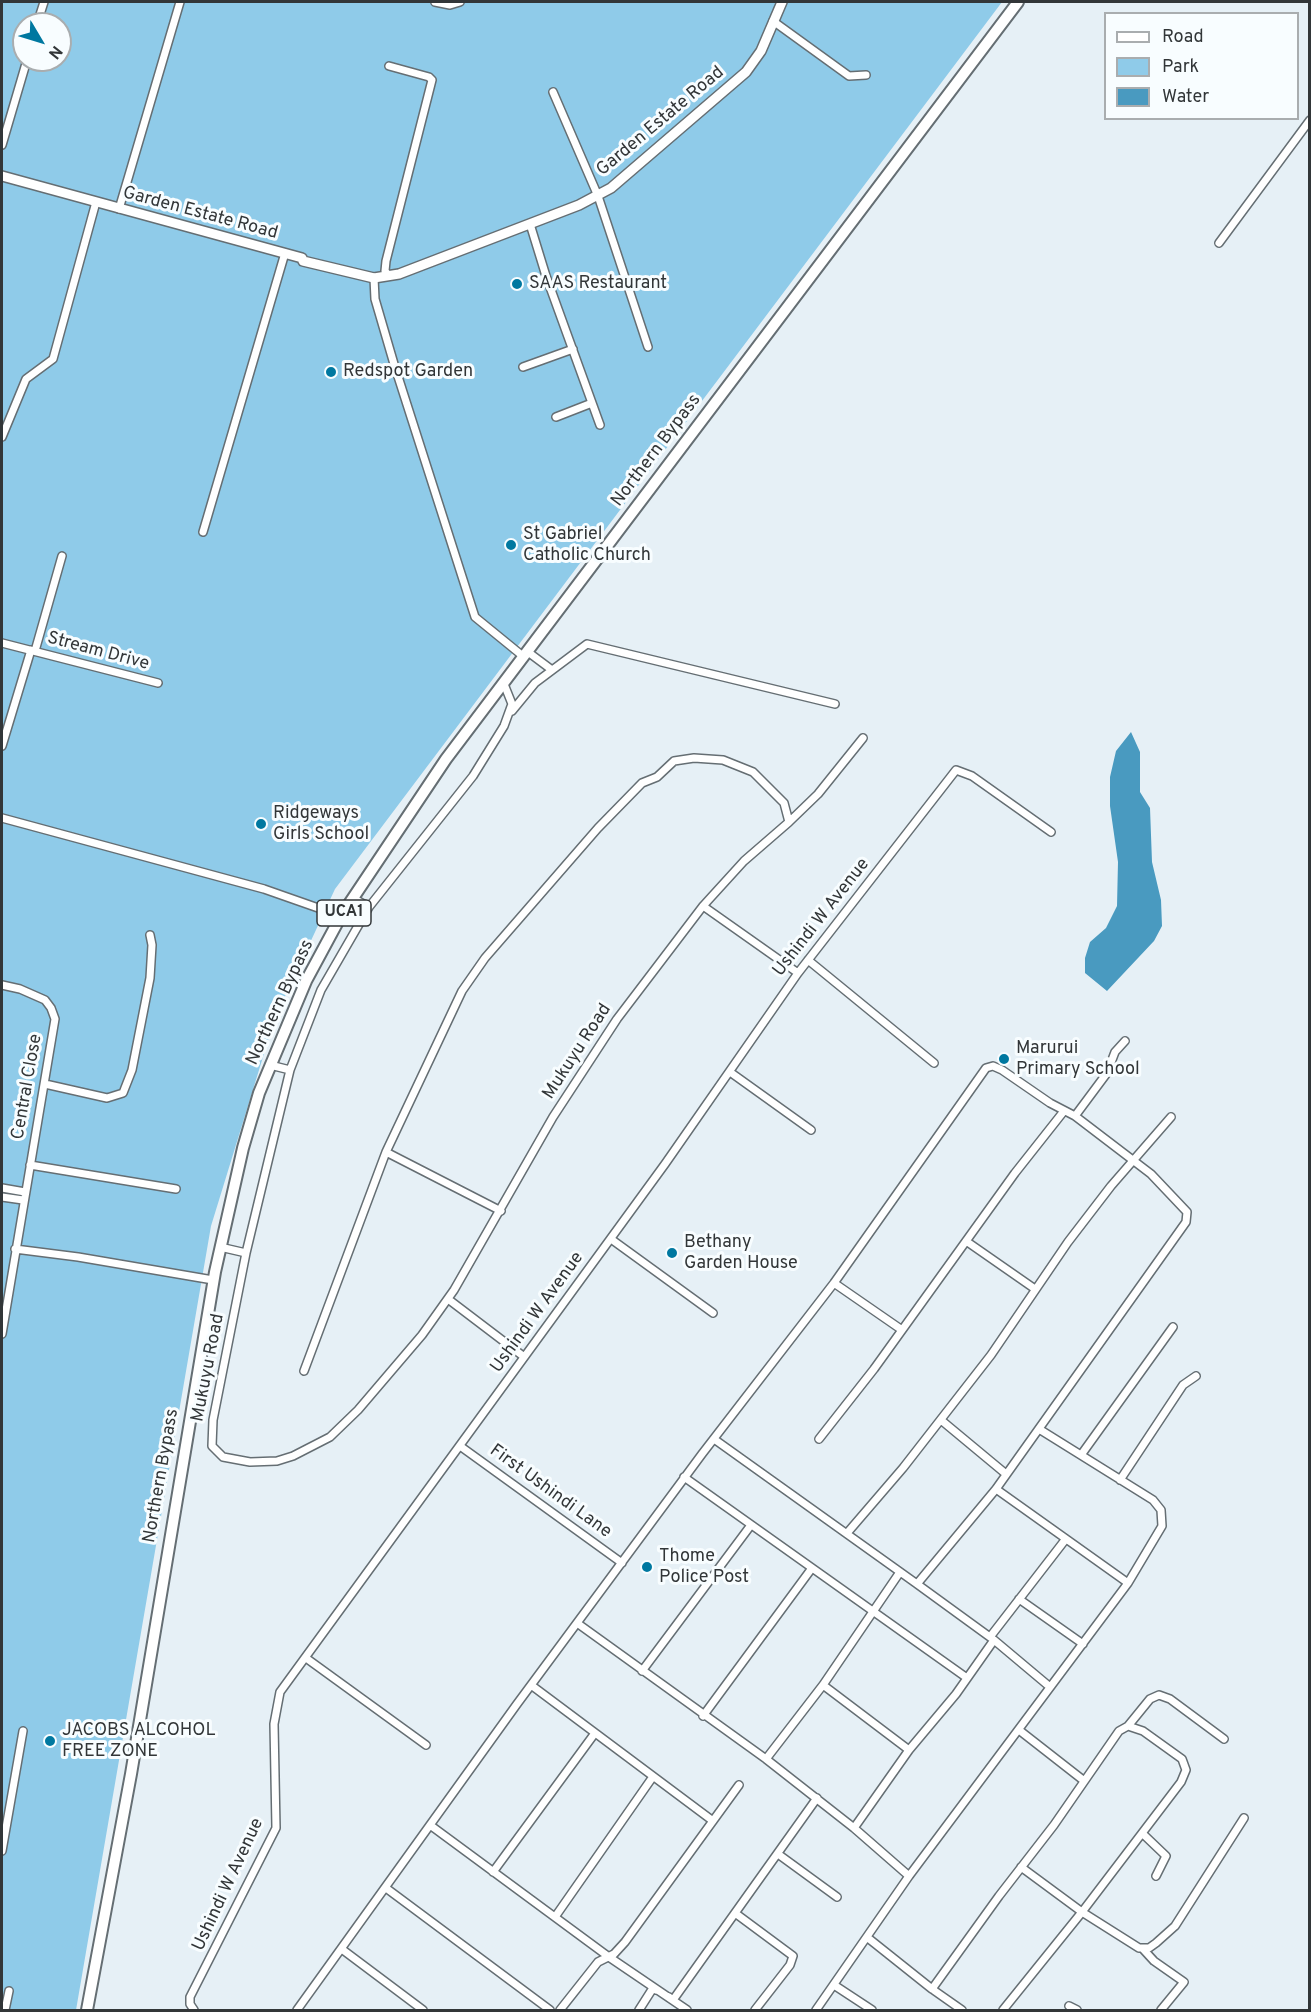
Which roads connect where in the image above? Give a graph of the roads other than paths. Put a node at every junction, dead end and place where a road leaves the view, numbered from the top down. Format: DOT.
graph roads {
  1 [pos="180,2"];
  2 [pos="435,2"];
  3 [pos="460,2"];
  4 [pos="782,2"];
  5 [pos="1018,2"];
  6 [pos="773,21"];
  7 [pos="389,66"];
  8 [pos="23,72"];
  9 [pos="866,75"];
  10 [pos="553,92"];
  11 [pos="1310,120"];
  12 [pos="2,144"];
  13 [pos="2,176"];
  14 [pos="598,196"];
  15 [pos="96,202"];
  16 [pos="119,209"];
  17 [pos="530,224"];
  18 [pos="1219,243"];
  19 [pos="285,253"];
  20 [pos="389,276"];
  21 [pos="374,278"];
  22 [pos="648,347"];
  23 [pos="573,349"];
  24 [pos="523,367"];
  25 [pos="592,403"];
  26 [pos="556,417"];
  27 [pos="600,424"];
  28 [pos="2,437"];
  29 [pos="204,532"];
  30 [pos="62,556"];
  31 [pos="2,643"];
  32 [pos="33,651"];
  33 [pos="526,655"];
  34 [pos="552,670"];
  35 [pos="158,683"];
  36 [pos="504,684"];
  37 [pos="835,704"];
  38 [pos="512,711"];
  39 [pos="863,738"];
  40 [pos="2,746"];
  41 [pos="2,818"];
  42 [pos="789,822"];
  43 [pos="1051,832"];
  44 [pos="353,898"];
  45 [pos="703,906"];
  46 [pos="369,907"];
  47 [pos="341,916"];
  48 [pos="150,935"];
  49 [pos="808,960"];
  50 [pos="798,973"];
  51 [pos="2,985"];
  52 [pos="1125,1041"];
  53 [pos="934,1063"];
  54 [pos="270,1065"];
  55 [pos="290,1070"];
  56 [pos="730,1072"];
  57 [pos="45,1083"];
  58 [pos="1064,1111"];
  59 [pos="1074,1116"];
  60 [pos="1171,1117"];
  61 [pos="811,1130"];
  62 [pos="386,1152"];
  63 [pos="1135,1160"];
  64 [pos="30,1165"];
  65 [pos="2,1188"];
  66 [pos="176,1190"];
  67 [pos="25,1192"];
  68 [pos="2,1197"];
  69 [pos="23,1200"];
  70 [pos="501,1211"];
  71 [pos="610,1239"];
  72 [pos="966,1241"];
  73 [pos="220,1247"];
  74 [pos="15,1249"];
  75 [pos="246,1253"];
  76 [pos="213,1280"];
  77 [pos="834,1283"];
  78 [pos="5,1284"];
  79 [pos="1035,1289"];
  80 [pos="448,1299"];
  81 [pos="713,1313"];
  82 [pos="1173,1327"];
  83 [pos="902,1330"];
  84 [pos="2,1334"];
  85 [pos="523,1356"];
  86 [pos="304,1371"];
  87 [pos="1196,1376"];
  88 [pos="941,1420"];
  89 [pos="1039,1429"];
  90 [pos="714,1439"];
  91 [pos="819,1439"];
  92 [pos="460,1446"];
  93 [pos="1081,1455"];
  94 [pos="1006,1474"];
  95 [pos="684,1477"];
  96 [pos="1120,1480"];
  97 [pos="996,1489"];
  98 [pos="751,1525"];
  99 [pos="848,1532"];
  100 [pos="1065,1540"];
  101 [pos="622,1563"];
  102 [pos="812,1568"];
  103 [pos="900,1572"];
  104 [pos="917,1584"];
  105 [pos="1128,1584"];
  106 [pos="1019,1599"];
  107 [pos="871,1612"];
  108 [pos="577,1623"];
  109 [pos="992,1638"];
  110 [pos="1083,1644"];
  111 [pos="306,1658"];
  112 [pos="642,1671"];
  113 [pos="967,1678"];
  114 [pos="531,1685"];
  115 [pos="823,1685"];
  116 [pos="1050,1687"];
  117 [pos="703,1716"];
  118 [pos="1128,1726"];
  119 [pos="1019,1730"];
  120 [pos="23,1731"];
  121 [pos="594,1734"];
  122 [pos="1224,1739"];
  123 [pos="426,1745"];
  124 [pos="909,1750"];
  125 [pos="766,1759"];
  126 [pos="652,1778"];
  127 [pos="1083,1780"];
  128 [pos="739,1785"];
  129 [pos="817,1798"];
  130 [pos="1244,1818"];
  131 [pos="713,1821"];
  132 [pos="430,1825"];
  133 [pos="854,1828"];
  134 [pos="1143,1834"];
  135 [pos="2,1851"];
  136 [pos="778,1854"];
  137 [pos="1021,1867"];
  138 [pos="493,1872"];
  139 [pos="909,1876"];
  140 [pos="1156,1876"];
  141 [pos="386,1888"];
  142 [pos="837,1897"];
  143 [pos="1082,1912"];
  144 [pos="735,1913"];
  145 [pos="555,1917"];
  146 [pos="868,1938"];
  147 [pos="1143,1949"];
  148 [pos="343,1950"];
  149 [pos="609,1957"];
  150 [pos="834,1985"];
  151 [pos="932,1989"];
  152 [pos="9,1991"];
  153 [pos="673,2000"];
  154 [pos="1069,2006"];
  155 [pos="5,2010"];
  156 [pos="87,2010"];
  157 [pos="194,2010"];
  158 [pos="297,2010"];
  159 [pos="423,2010"];
  160 [pos="550,2010"];
  161 [pos="560,2010"];
  162 [pos="639,2010"];
  163 [pos="687,2010"];
  164 [pos="755,2010"];
  165 [pos="816,2010"];
  166 [pos="872,2010"];
  167 [pos="962,2010"];
  168 [pos="1003,2010"];
  169 [pos="1077,2010"];
  170 [pos="1161,2010"];
  1 -- 16 [label="street"];
  2 -- 3 [label="street"];
  4 -- 6 [label="street, Garden Estate Road"];
  5 -- 33 [label="main road, Northern Bypass / UCA1"];
  6 -- 9 [label="street"];
  6 -- 14 [label="street, Garden Estate Road"];
  7 -- 20 [label="street"];
  8 -- 12 [label="street"];
  10 -- 14 [label="street"];
  11 -- 18 [label="street"];
  13 -- 15 [label="street, Garden Estate Road"];
  14 -- 17 [label="street, Garden Estate Road"];
  14 -- 22 [label="street"];
  15 -- 16 [label="street, Garden Estate Road"];
  15 -- 28 [label="street"];
  16 -- 19 [label="street, Garden Estate Road"];
  17 -- 20 [label="street, Garden Estate Road"];
  17 -- 23 [label="street"];
  19 -- 21 [label="street, Garden Estate Road"];
  19 -- 29 [label="street"];
  20 -- 21 [label="street, Garden Estate Road"];
  21 -- 33 [label="street"];
  23 -- 24 [label="street"];
  23 -- 25 [label="street"];
  25 -- 26 [label="street"];
  25 -- 27 [label="street"];
  30 -- 32 [label="street"];
  31 -- 32 [label="street, Stream Drive"];
  32 -- 35 [label="street, Stream Drive"];
  32 -- 40 [label="street, Stream Drive"];
  33 -- 34 [label="street"];
  33 -- 36 [label="main road, Northern Bypass / UCA1"];
  34 -- 37 [label="street, Mukuyu Road"];
  34 -- 38 [label="street, Mukuyu Road"];
  36 -- 38 [label="street"];
  36 -- 44 [label="main road, Northern Bypass / UCA1"];
  38 -- 46 [label="street, Mukuyu Road"];
  39 -- 42 [label="street, Mukuyu Road"];
  41 -- 47 [label="street"];
  42 -- 45 [label="street, Mukuyu Road"];
  42 -- 62 [label="street"];
  43 -- 49 [label="street, Ushindi W Avenue"];
  44 -- 46 [label="street"];
  44 -- 47 [label="main road, Northern Bypass / UCA1"];
  45 -- 50 [label="street"];
  45 -- 70 [label="street, Mukuyu Road"];
  46 -- 55 [label="street, Mukuyu Road"];
  47 -- 54 [label="main road, Northern Bypass / UCA1"];
  48 -- 57 [label="street"];
  49 -- 50 [label="street, Ushindi W Avenue"];
  49 -- 53 [label="street"];
  50 -- 56 [label="street, Ushindi W Avenue"];
  51 -- 57 [label="street, Central Close"];
  52 -- 59 [label="street"];
  54 -- 55 [label="street"];
  54 -- 73 [label="main road, Northern Bypass / UCA1"];
  55 -- 75 [label="street, Mukuyu Road"];
  56 -- 61 [label="street"];
  56 -- 71 [label="street, Ushindi W Avenue"];
  57 -- 64 [label="street, Central Close"];
  58 -- 59 [label="street"];
  58 -- 72 [label="street"];
  58 -- 77 [label="street"];
  59 -- 63 [label="street"];
  60 -- 63 [label="street"];
  62 -- 70 [label="street"];
  62 -- 86 [label="street"];
  63 -- 79 [label="street"];
  63 -- 89 [label="street"];
  64 -- 66 [label="street"];
  64 -- 67 [label="street, Central Close"];
  65 -- 67 [label="street"];
  67 -- 69 [label="street, Central Close"];
  68 -- 69 [label="street"];
  69 -- 74 [label="street, Central Close"];
  70 -- 80 [label="street, Mukuyu Road"];
  71 -- 81 [label="street"];
  71 -- 85 [label="street, Ushindi W Avenue"];
  72 -- 79 [label="street"];
  72 -- 83 [label="street"];
  73 -- 75 [label="street"];
  73 -- 76 [label="main road, Northern Bypass / UCA1"];
  74 -- 76 [label="street"];
  74 -- 78 [label="street, Central Close"];
  75 -- 80 [label="street, Mukuyu Road"];
  76 -- 156 [label="main road, Northern Bypass / UCA1"];
  77 -- 83 [label="street"];
  77 -- 90 [label="street"];
  78 -- 84 [label="street, Central Close"];
  79 -- 88 [label="street"];
  80 -- 85 [label="street"];
  82 -- 93 [label="street"];
  83 -- 91 [label="street"];
  85 -- 92 [label="street, Ushindi W Avenue"];
  87 -- 96 [label="street"];
  88 -- 94 [label="street"];
  88 -- 99 [label="street"];
  89 -- 93 [label="street"];
  89 -- 94 [label="street"];
  90 -- 95 [label="street"];
  90 -- 99 [label="street"];
  92 -- 101 [label="street, First Ushindi Lane"];
  92 -- 111 [label="street, Ushindi W Avenue"];
  93 -- 96 [label="street"];
  94 -- 97 [label="street"];
  95 -- 98 [label="street"];
  95 -- 101 [label="street"];
  96 -- 105 [label="street"];
  97 -- 100 [label="street"];
  97 -- 104 [label="street"];
  98 -- 102 [label="street"];
  98 -- 112 [label="street"];
  99 -- 103 [label="street"];
  100 -- 105 [label="street"];
  100 -- 106 [label="street"];
  101 -- 108 [label="street"];
  102 -- 107 [label="street"];
  102 -- 117 [label="street"];
  103 -- 104 [label="street"];
  103 -- 107 [label="street"];
  104 -- 109 [label="street"];
  105 -- 110 [label="street"];
  106 -- 109 [label="street"];
  106 -- 110 [label="street"];
  107 -- 113 [label="street"];
  107 -- 115 [label="street"];
  108 -- 112 [label="street"];
  108 -- 114 [label="street"];
  109 -- 113 [label="street"];
  109 -- 116 [label="street"];
  110 -- 116 [label="street"];
  111 -- 123 [label="street"];
  111 -- 157 [label="street, Ushindi W Avenue"];
  112 -- 117 [label="street"];
  113 -- 124 [label="street"];
  114 -- 121 [label="street"];
  114 -- 132 [label="street"];
  115 -- 124 [label="street"];
  115 -- 125 [label="street"];
  116 -- 119 [label="street"];
  117 -- 125 [label="street"];
  118 -- 122 [label="street"];
  118 -- 127 [label="street"];
  118 -- 134 [label="street"];
  119 -- 127 [label="street"];
  119 -- 139 [label="street"];
  120 -- 135 [label="street"];
  121 -- 126 [label="street"];
  121 -- 138 [label="street"];
  124 -- 133 [label="street"];
  125 -- 129 [label="street"];
  126 -- 131 [label="street"];
  126 -- 145 [label="street"];
  127 -- 137 [label="street"];
  128 -- 131 [label="street"];
  129 -- 133 [label="street"];
  129 -- 136 [label="street"];
  130 -- 147 [label="street"];
  131 -- 149 [label="street"];
  132 -- 138 [label="street"];
  132 -- 141 [label="street"];
  133 -- 139 [label="street"];
  134 -- 140 [label="street"];
  134 -- 143 [label="street"];
  136 -- 142 [label="street"];
  136 -- 144 [label="street"];
  137 -- 143 [label="street"];
  137 -- 151 [label="street"];
  138 -- 145 [label="street"];
  139 -- 146 [label="street"];
  141 -- 148 [label="street"];
  141 -- 160 [label="street"];
  143 -- 147 [label="street"];
  143 -- 168 [label="street"];
  144 -- 153 [label="street"];
  144 -- 164 [label="street"];
  145 -- 149 [label="street"];
  146 -- 150 [label="street"];
  146 -- 151 [label="street"];
  147 -- 170 [label="street"];
  148 -- 158 [label="street"];
  148 -- 159 [label="street"];
  149 -- 153 [label="street"];
  149 -- 161 [label="street"];
  150 -- 165 [label="street"];
  150 -- 166 [label="street"];
  151 -- 167 [label="street"];
  152 -- 155 [label="street"];
  153 -- 162 [label="street"];
  153 -- 163 [label="street"];
  154 -- 169 [label="street"];
}
